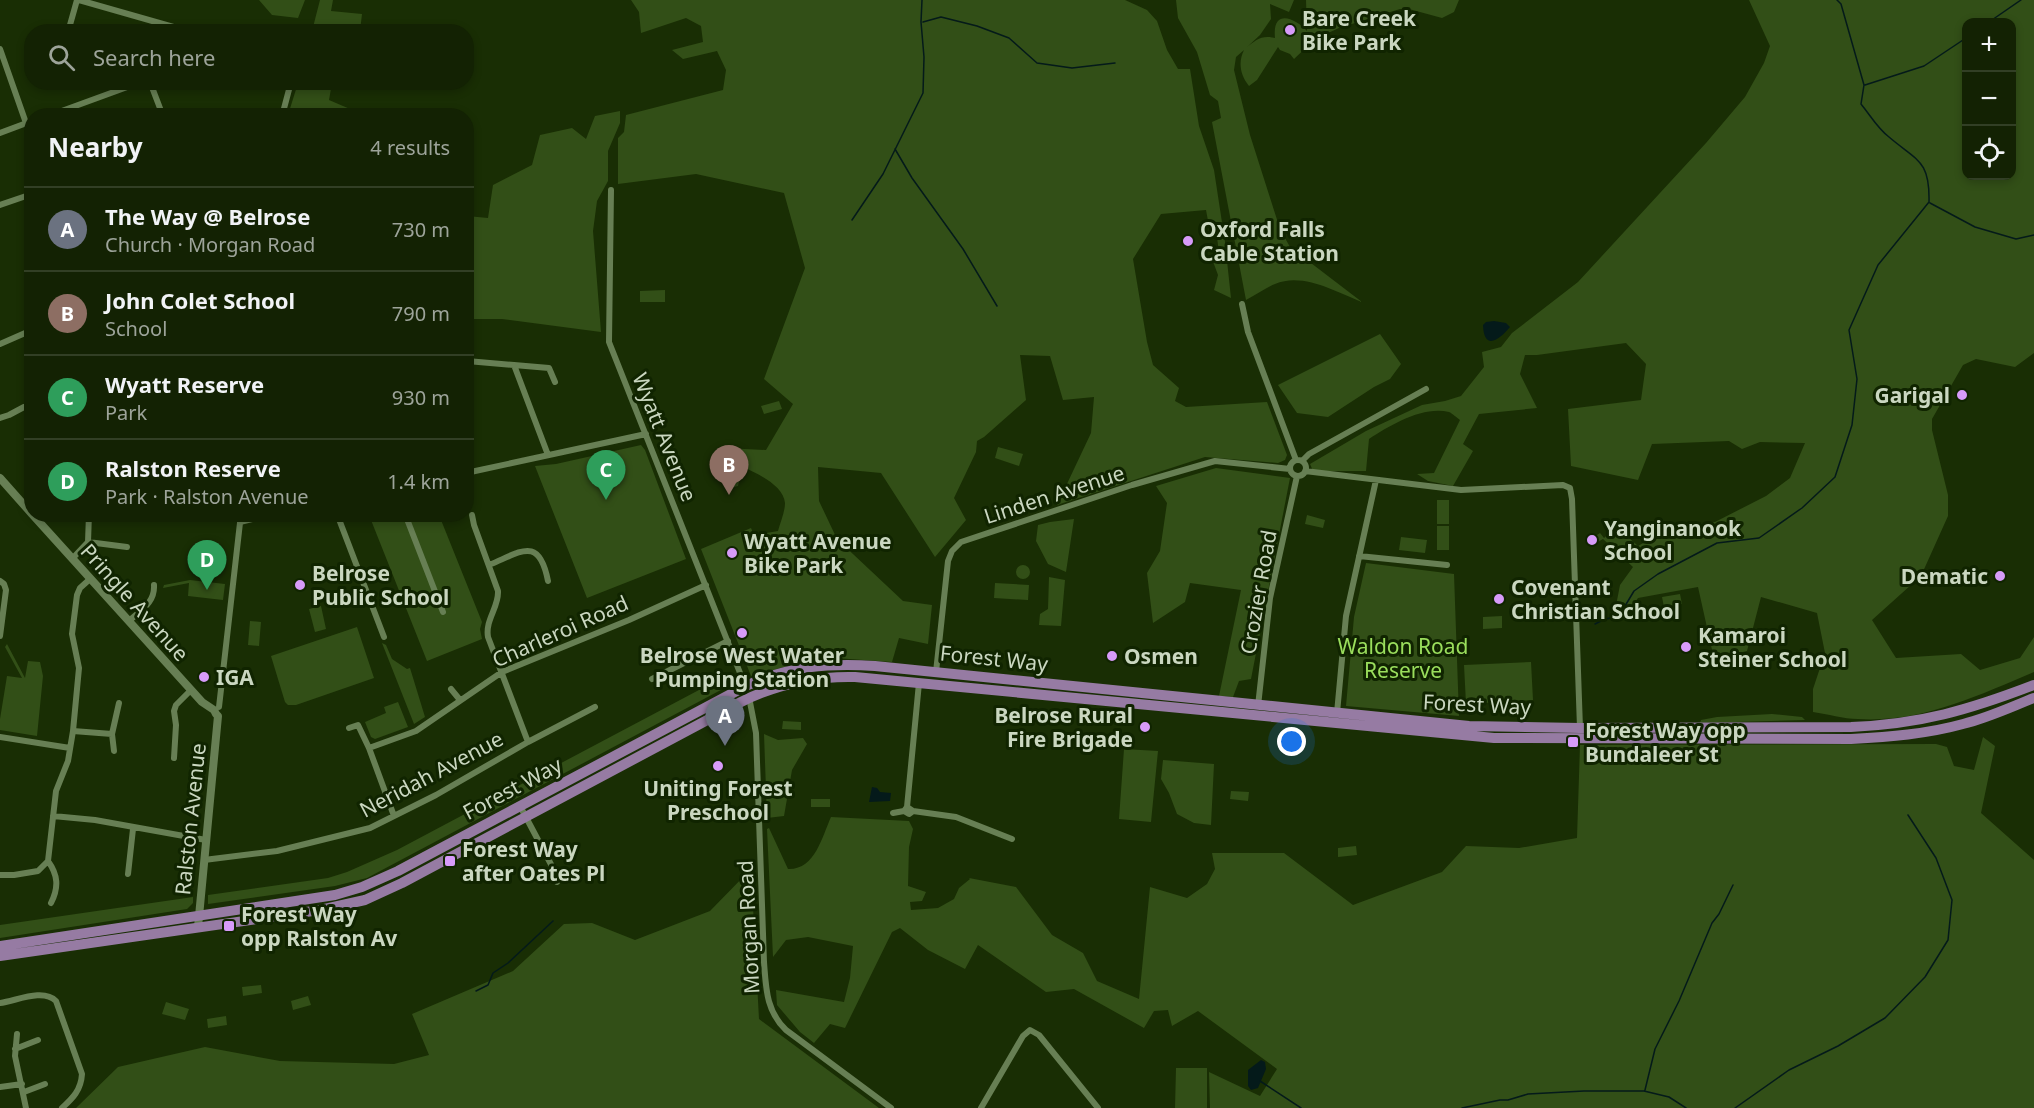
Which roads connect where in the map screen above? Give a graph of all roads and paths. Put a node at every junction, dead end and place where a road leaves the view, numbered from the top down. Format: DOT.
graph roads {
  1 [pos="78,0"];
  2 [pos="70,24"];
  3 [pos="164,24"];
  4 [pos="0,49"];
  5 [pos="2,63"];
  6 [pos="119,90"];
  7 [pos="153,90"];
  8 [pos="289,90"];
  9 [pos="70,108"];
  10 [pos="160,108"];
  11 [pos="284,108"];
  12 [pos="24,111"];
  13 [pos="24,124"];
  14 [pos="0,133"];
  15 [pos="611,190"];
  16 [pos="24,197"];
  17 [pos="0,205"];
  18 [pos="1242,303"];
  19 [pos="24,334"];
  20 [pos="0,344"];
  21 [pos="474,362"];
  22 [pos="514,365"];
  23 [pos="555,382"];
  24 [pos="1426,389"];
  25 [pos="24,407"];
  26 [pos="0,418"];
  27 [pos="646,434"];
  28 [pos="548,455"];
  29 [pos="1299,460"];
  30 [pos="1290,469"];
  31 [pos="474,471"];
  32 [pos="1305,471"];
  33 [pos="1297,476"];
  34 [pos="0,478"];
  35 [pos="1376,480"];
  36 [pos="24,505"];
  37 [pos="39,522"];
  38 [pos="89,522"];
  39 [pos="241,522"];
  40 [pos="340,522"];
  41 [pos="408,522"];
  42 [pos="473,522"];
  43 [pos="88,542"];
  44 [pos="127,547"];
  45 [pos="1359,556"];
  46 [pos="72,559"];
  47 [pos="489,565"];
  48 [pos="1447,565"];
  49 [pos="90,579"];
  50 [pos="548,580"];
  51 [pos="0,581"];
  52 [pos="154,585"];
  53 [pos="706,585"];
  54 [pos="443,612"];
  55 [pos="129,621"];
  56 [pos="0,636"];
  57 [pos="384,637"];
  58 [pos="728,641"];
  59 [pos="875,666"];
  60 [pos="502,672"];
  61 [pos="936,672"];
  62 [pos="972,675"];
  63 [pos="652,679"];
  64 [pos="919,682"];
  65 [pos="2034,685"];
  66 [pos="746,686"];
  67 [pos="451,689"];
  68 [pos="191,690"];
  69 [pos="749,698"];
  70 [pos="2034,698"];
  71 [pos="460,700"];
  72 [pos="119,703"];
  73 [pos="595,707"];
  74 [pos="1257,710"];
  75 [pos="217,711"];
  76 [pos="1337,713"];
  77 [pos="350,728"];
  78 [pos="1580,728"];
  79 [pos="72,731"];
  80 [pos="112,734"];
  81 [pos="0,737"];
  82 [pos="528,742"];
  83 [pos="70,748"];
  84 [pos="369,748"];
  85 [pos="114,751"];
  86 [pos="174,758"];
  87 [pos="520,806"];
  88 [pos="908,810"];
  89 [pos="893,813"];
  90 [pos="53,816"];
  91 [pos="394,816"];
  92 [pos="525,817"];
  93 [pos="133,829"];
  94 [pos="1012,839"];
  95 [pos="206,840"];
  96 [pos="204,860"];
  97 [pos="48,861"];
  98 [pos="0,874"];
  99 [pos="128,874"];
  100 [pos="557,882"];
  101 [pos="51,903"];
  102 [pos="199,921"];
  103 [pos="0,946"];
  104 [pos="0,956"];
  105 [pos="0,1003"];
  106 [pos="16,1034"];
  107 [pos="38,1041"];
  108 [pos="15,1049"];
  109 [pos="22,1084"];
  110 [pos="45,1084"];
  111 [pos="0,1087"];
  112 [pos="24,1092"];
  113 [pos="26,1108"];
  114 [pos="62,1108"];
  115 [pos="891,1108"];
  116 [pos="981,1108"];
  117 [pos="1098,1108"];
  1 -- 2 [label="street"];
  1 -- 3 [label="street"];
  4 -- 5 [label="street"];
  5 -- 12 [label="street"];
  6 -- 9 [label="street"];
  7 -- 10 [label="street"];
  8 -- 11 [label="street"];
  13 -- 14 [label="street"];
  15 -- 27 [label="street, Wyatt Avenue"];
  16 -- 17 [label="street"];
  18 -- 29 [label="street"];
  19 -- 20 [label="street"];
  21 -- 22 [label="street"];
  22 -- 23 [label="street"];
  22 -- 28 [label="street"];
  24 -- 29 [label="street"];
  25 -- 26 [label="street"];
  27 -- 28 [label="street"];
  27 -- 53 [label="street, Wyatt Avenue"];
  28 -- 31 [label="street"];
  29 -- 30 [label="street"];
  29 -- 32 [label="street"];
  30 -- 33 [label="street"];
  30 -- 61 [label="street, Linden Avenue"];
  32 -- 33 [label="street"];
  32 -- 35 [label="street"];
  33 -- 74 [label="street, Crozier Road"];
  34 -- 36 [label="street, Pringle Avenue"];
  35 -- 45 [label="street"];
  35 -- 78 [label="street"];
  37 -- 46 [label="street, Pringle Avenue"];
  38 -- 43 [label="street"];
  39 -- 75 [label="street, Ralston Avenue"];
  40 -- 57 [label="street"];
  41 -- 54 [label="street"];
  42 -- 47 [label="street"];
  43 -- 44 [label="street"];
  43 -- 46 [label="street"];
  45 -- 48 [label="street"];
  45 -- 76 [label="street"];
  46 -- 49 [label="street, Pringle Avenue"];
  47 -- 50 [label="street"];
  47 -- 60 [label="street"];
  49 -- 55 [label="street, Pringle Avenue"];
  49 -- 79 [label="street"];
  51 -- 56 [label="street"];
  52 -- 55 [label="street"];
  53 -- 58 [label="street, Wyatt Avenue"];
  53 -- 60 [label="street, Charleroi Road"];
  55 -- 68 [label="street, Pringle Avenue"];
  58 -- 63 [label="street"];
  58 -- 66 [label="street, Wyatt Avenue"];
  59 -- 61 [label="main road, Forest Way"];
  59 -- 64 [label="main road"];
  59 -- 66 [label="main road, Forest Way"];
  60 -- 71 [label="street, Charleroi Road"];
  60 -- 82 [label="street"];
  61 -- 62 [label="main road, Forest Way"];
  62 -- 64 [label="main road"];
  62 -- 74 [label="main road, Forest Way"];
  64 -- 69 [label="main road, Forest Way"];
  64 -- 74 [label="main road, Forest Way"];
  64 -- 88 [label="street"];
  65 -- 78 [label="main road, Forest Way"];
  66 -- 69 [label="street, Morgan Road"];
  66 -- 87 [label="main road, Forest Way"];
  67 -- 71 [label="street"];
  68 -- 75 [label="street, Pringle Avenue"];
  68 -- 86 [label="street"];
  69 -- 92 [label="main road, Forest Way"];
  69 -- 115 [label="street, Morgan Road"];
  70 -- 74 [label="main road, Forest Way"];
  71 -- 84 [label="street, Charleroi Road"];
  72 -- 80 [label="street"];
  73 -- 82 [label="street, Neridah Avenue"];
  74 -- 76 [label="main road, Forest Way"];
  75 -- 95 [label="street, Ralston Avenue"];
  76 -- 78 [label="main road, Forest Way"];
  77 -- 84 [label="street"];
  79 -- 80 [label="street"];
  79 -- 83 [label="street"];
  80 -- 85 [label="street"];
  81 -- 83 [label="street"];
  82 -- 91 [label="street, Neridah Avenue"];
  83 -- 90 [label="street"];
  84 -- 91 [label="street"];
  87 -- 92 [label="street"];
  87 -- 102 [label="main road, Forest Way"];
  88 -- 89 [label="street"];
  88 -- 94 [label="street"];
  90 -- 93 [label="street"];
  90 -- 97 [label="street"];
  91 -- 96 [label="street, Neridah Avenue"];
  92 -- 100 [label="street"];
  92 -- 102 [label="main road, Forest Way"];
  93 -- 95 [label="street"];
  93 -- 99 [label="street"];
  95 -- 96 [label="street, Ralston Avenue"];
  96 -- 102 [label="street, Ralston Avenue"];
  97 -- 98 [label="street"];
  97 -- 101 [label="street"];
  102 -- 103 [label="main road, Forest Way"];
  102 -- 104 [label="main road, Forest Way"];
  105 -- 114 [label="street"];
  106 -- 108 [label="street"];
  107 -- 108 [label="street"];
  108 -- 109 [label="street"];
  109 -- 111 [label="street"];
  109 -- 112 [label="street"];
  110 -- 112 [label="street"];
  112 -- 113 [label="street"];
  116 -- 117 [label="street"];
}
